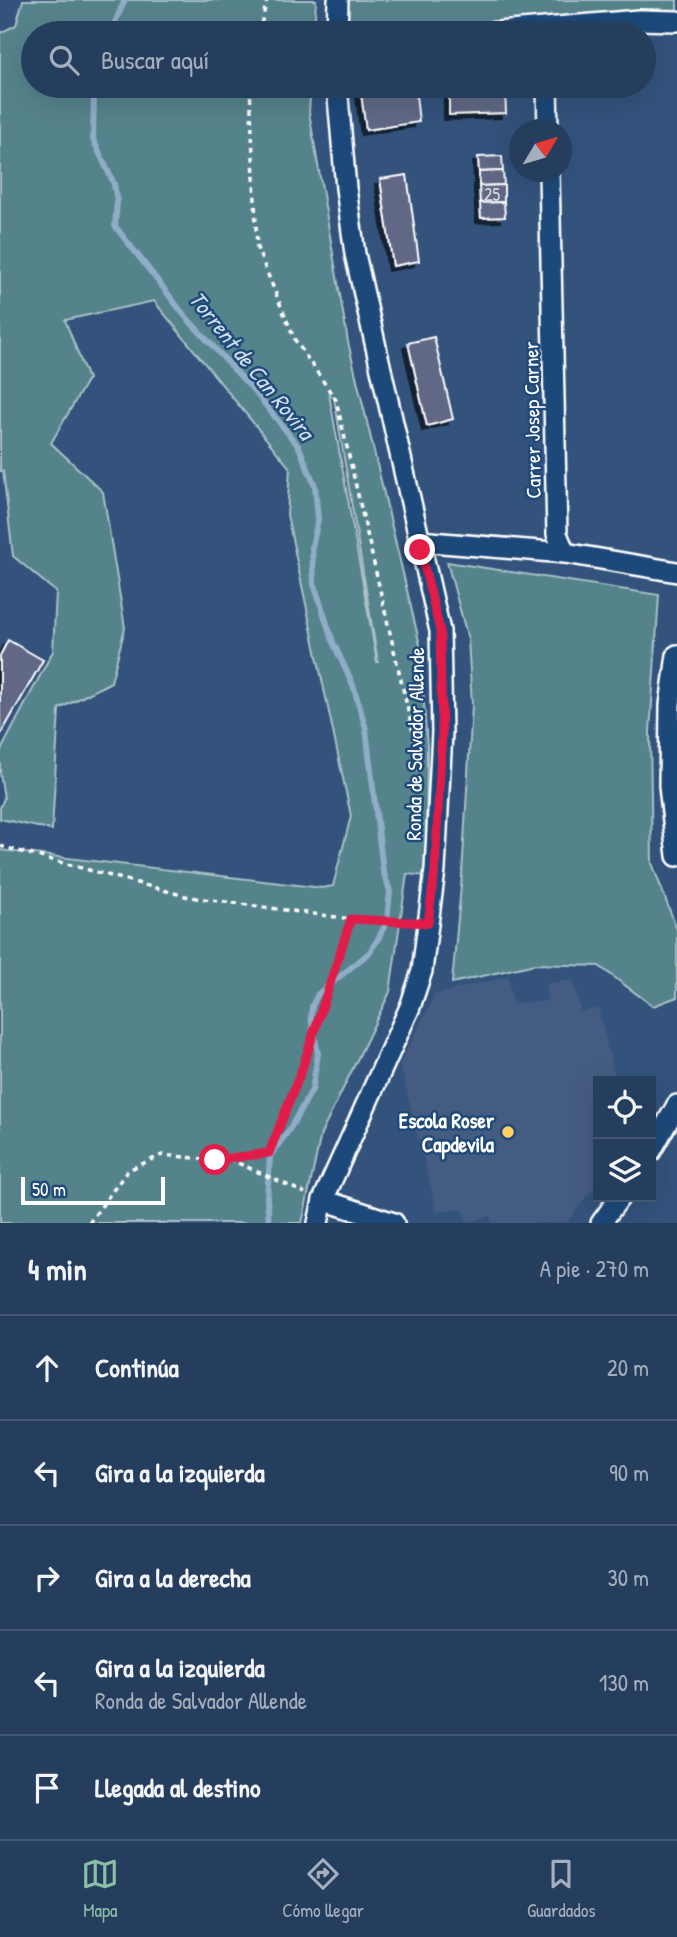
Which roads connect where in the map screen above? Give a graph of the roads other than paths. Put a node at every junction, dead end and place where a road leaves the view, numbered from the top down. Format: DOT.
graph roads {
  1 [pos="338,0"];
  2 [pos="337,21"];
  3 [pos="630,21"];
  4 [pos="677,21"];
  5 [pos="338,98"];
  6 [pos="547,98"];
  7 [pos="548,119"];
  8 [pos="549,182"];
  9 [pos="418,541"];
  10 [pos="565,553"];
  11 [pos="677,572"];
  12 [pos="677,655"];
  13 [pos="677,856"];
  14 [pos="677,1105"];
  15 [pos="656,1142"];
  16 [pos="323,1200"];
  17 [pos="616,1202"];
  18 [pos="318,1223"];
  19 [pos="394,1223"];
  20 [pos="601,1223"];
  1 -- 2 [label="street"];
  3 -- 4 [label="street"];
  5 -- 9 [label="street, Ronda de Salvador Allende"];
  6 -- 7 [label="street"];
  8 -- 10 [label="street, Carrer Josep Carner"];
  9 -- 10 [label="street"];
  9 -- 16 [label="street, Ronda de Salvador Allende"];
  10 -- 11 [label="street"];
  12 -- 13 [label="street"];
  14 -- 15 [label="street"];
  16 -- 18 [label="street, Ronda de Salvador Allende"];
  16 -- 19 [label="street"];
  17 -- 20 [label="street"];
}
